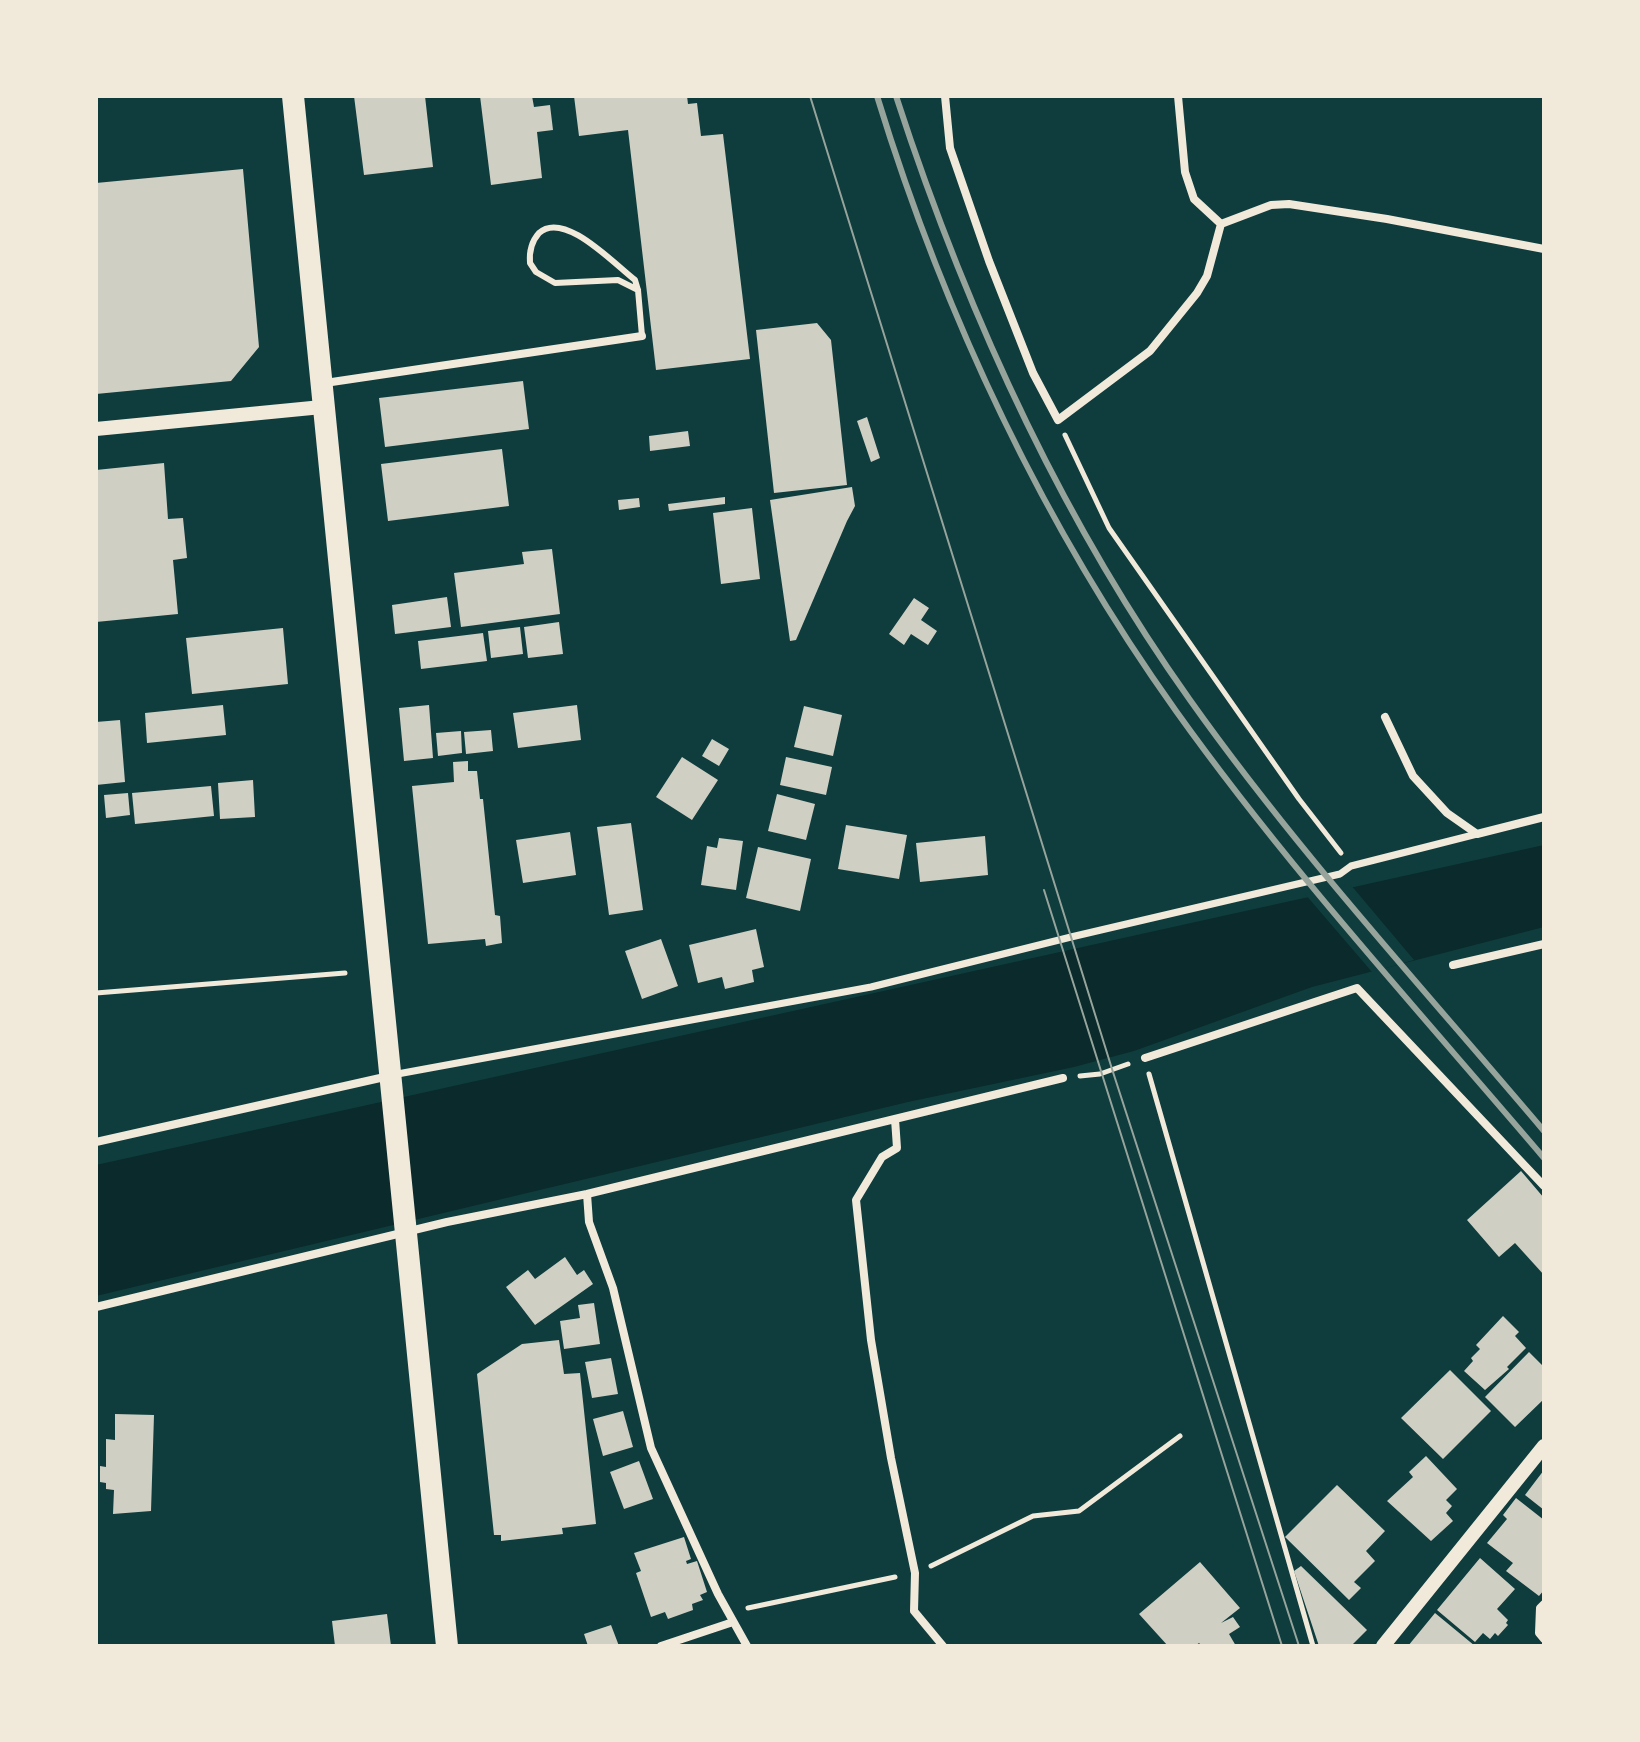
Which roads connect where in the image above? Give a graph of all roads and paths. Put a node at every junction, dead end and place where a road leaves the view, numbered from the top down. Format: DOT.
graph roads {
  1 [pos="293,96"];
  2 [pos="945,96"];
  3 [pos="1178,96"];
  4 [pos="1221,224"];
  5 [pos="1544,249"];
  6 [pos="638,290"];
  7 [pos="642,336"];
  8 [pos="320,384"];
  9 [pos="322,407"];
  10 [pos="1058,420"];
  11 [pos="96,429"];
  12 [pos="1385,717"];
  13 [pos="1544,817"];
  14 [pos="1477,834"];
  15 [pos="1351,866"];
  16 [pos="1544,944"];
  17 [pos="1453,965"];
  18 [pos="345,973"];
  19 [pos="96,993"];
  20 [pos="1145,1058"];
  21 [pos="1063,1078"];
  22 [pos="391,1084"];
  23 [pos="895,1119"];
  24 [pos="96,1142"];
  25 [pos="1544,1186"];
  26 [pos="587,1194"];
  27 [pos="404,1230"];
  28 [pos="96,1307"];
  29 [pos="1180,1436"];
  30 [pos="1544,1446"];
  31 [pos="915,1573"];
  32 [pos="1544,1604"];
  33 [pos="728,1612"];
  34 [pos="733,1622"];
  35 [pos="1544,1639"];
  36 [pos="447,1646"];
  37 [pos="661,1646"];
  38 [pos="747,1646"];
  39 [pos="943,1646"];
  40 [pos="1313,1646"];
  41 [pos="1383,1646"];
  1 -- 8 [label="highway"];
  2 -- 10 [label="street"];
  3 -- 4 [label="street"];
  4 -- 5 [label="street"];
  4 -- 10 [label="street"];
  6 -- 6 [label="lane"];
  6 -- 7 [label="lane"];
  7 -- 8 [label="street"];
  8 -- 9 [label="highway"];
  9 -- 11 [label="street"];
  9 -- 22 [label="highway"];
  10 -- 15 [label="path"];
  12 -- 14 [label="street"];
  13 -- 14 [label="street"];
  14 -- 15 [label="street"];
  15 -- 22 [label="street"];
  16 -- 17 [label="street"];
  18 -- 19 [label="path"];
  20 -- 21 [label="path"];
  20 -- 25 [label="street"];
  20 -- 40 [label="path"];
  21 -- 23 [label="street"];
  22 -- 24 [label="street"];
  22 -- 27 [label="highway"];
  23 -- 26 [label="street"];
  23 -- 31 [label="street"];
  26 -- 27 [label="street"];
  26 -- 33 [label="street"];
  27 -- 28 [label="street"];
  27 -- 36 [label="highway"];
  29 -- 31 [label="path"];
  30 -- 41 [label="street"];
  31 -- 33 [label="path"];
  31 -- 39 [label="street"];
  32 -- 35 [label="street"];
  33 -- 34 [label="street"];
  34 -- 37 [label="street"];
  34 -- 38 [label="street"];
}
